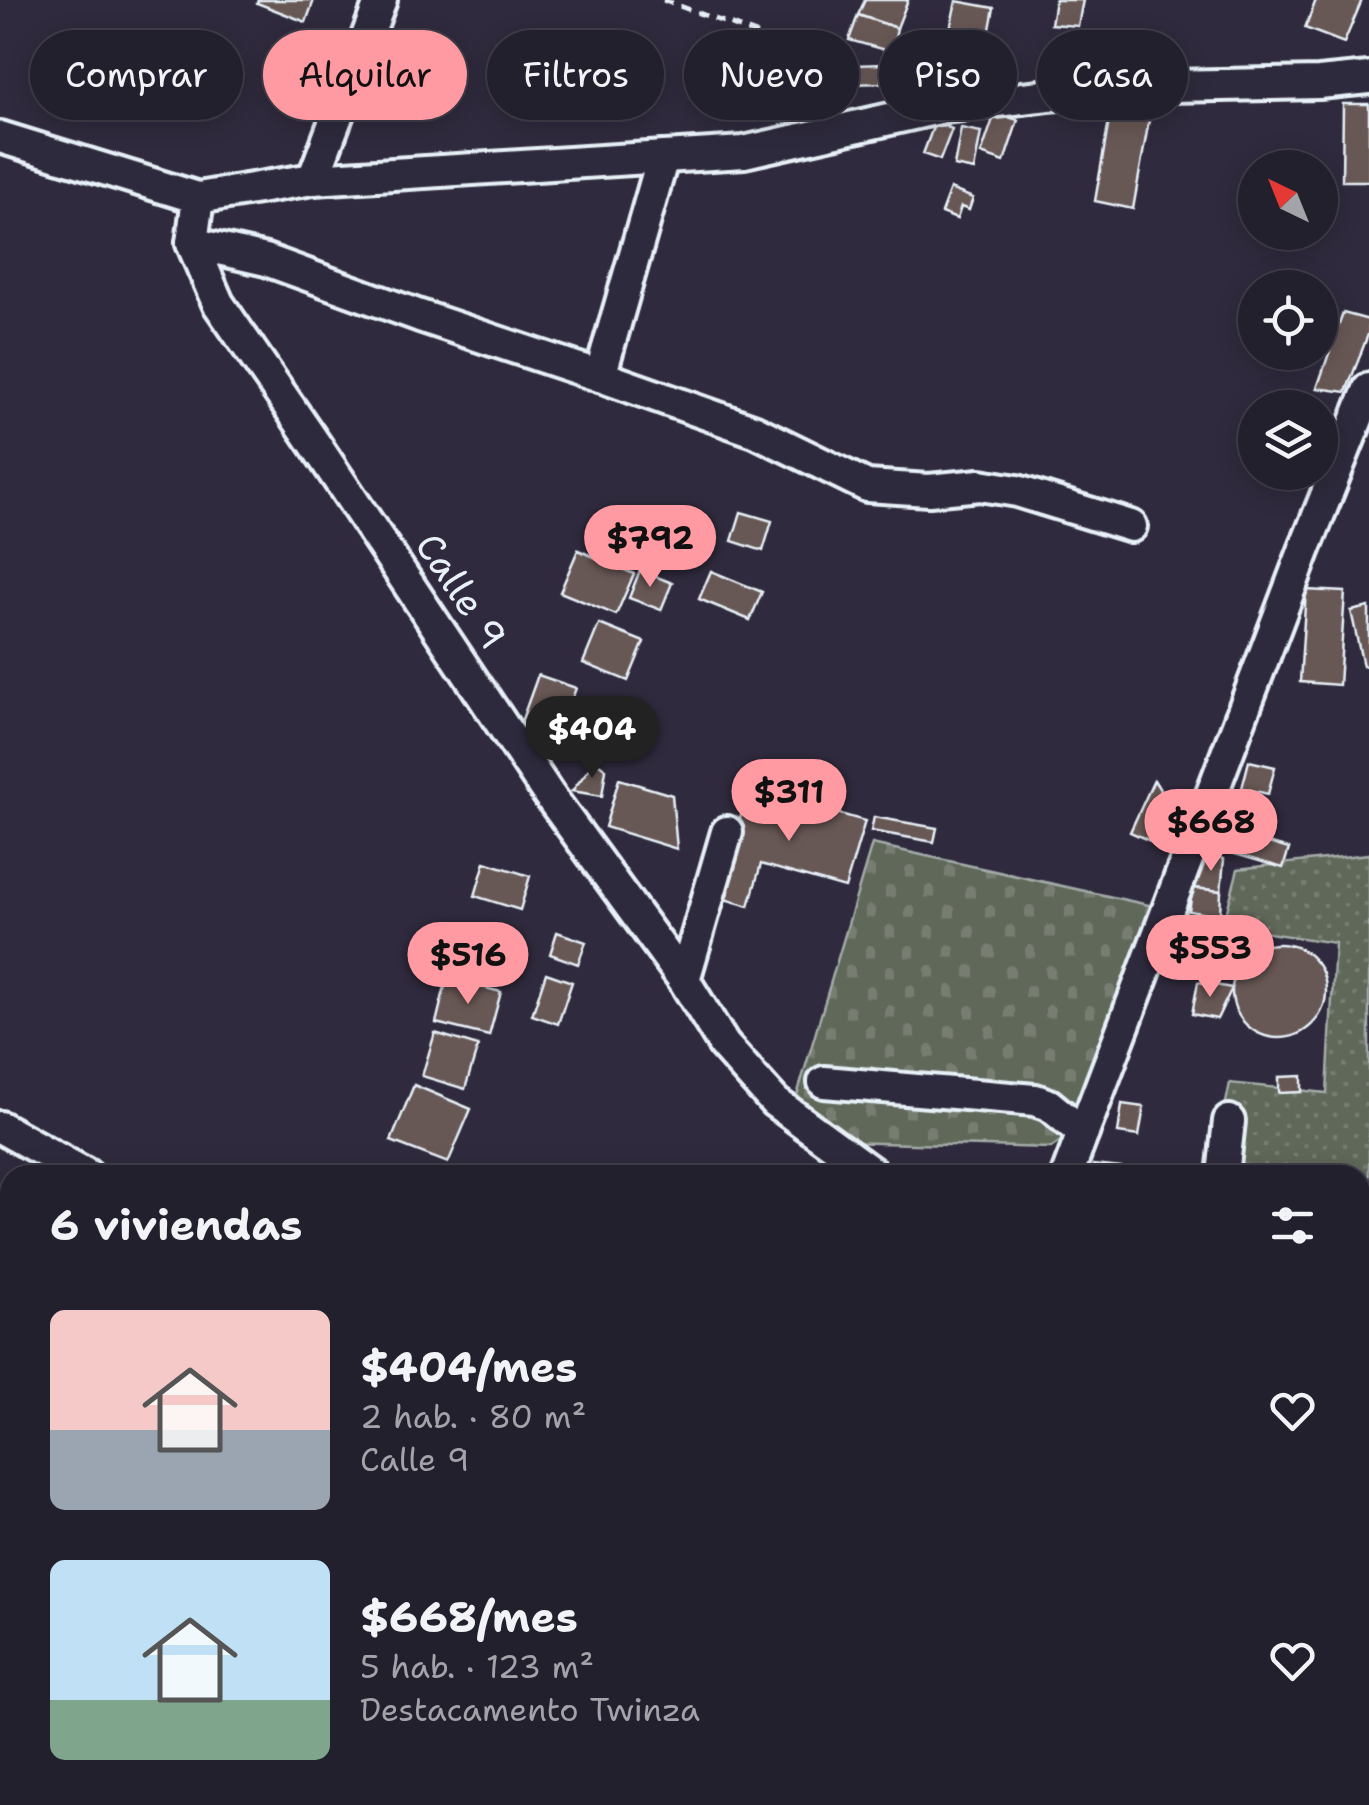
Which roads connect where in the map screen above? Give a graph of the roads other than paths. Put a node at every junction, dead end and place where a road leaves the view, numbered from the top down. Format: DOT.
graph roads {
  1 [pos="381,0"];
  2 [pos="1369,78"];
  3 [pos="0,137"];
  4 [pos="663,157"];
  5 [pos="314,179"];
  6 [pos="198,198"];
  7 [pos="192,243"];
  8 [pos="600,376"];
  9 [pos="1369,389"];
  10 [pos="1131,526"];
  11 [pos="727,832"];
  12 [pos="684,980"];
  13 [pos="824,1082"];
  14 [pos="1229,1121"];
  15 [pos="0,1127"];
  16 [pos="1083,1133"];
  17 [pos="68,1165"];
  18 [pos="861,1165"];
  19 [pos="1071,1165"];
  20 [pos="1224,1165"];
  1 -- 5 [label="street"];
  2 -- 4 [label="street"];
  3 -- 6 [label="street"];
  4 -- 5 [label="street"];
  4 -- 8 [label="street"];
  5 -- 6 [label="street"];
  6 -- 7 [label="street"];
  7 -- 8 [label="street"];
  7 -- 12 [label="street, Calle 9"];
  8 -- 10 [label="street"];
  9 -- 16 [label="street"];
  11 -- 12 [label="street"];
  12 -- 18 [label="street, Calle 9"];
  13 -- 16 [label="street"];
  14 -- 20 [label="street"];
  15 -- 17 [label="street"];
  16 -- 19 [label="street"];
}
